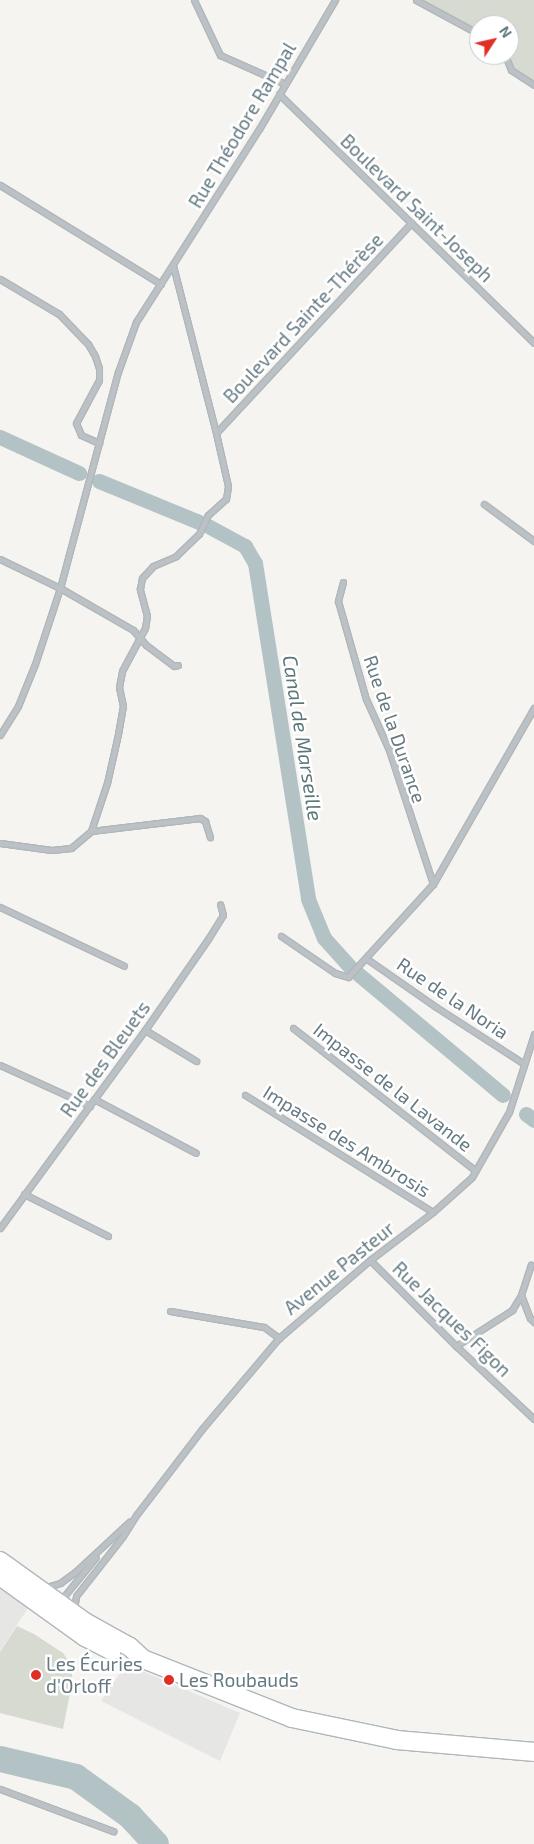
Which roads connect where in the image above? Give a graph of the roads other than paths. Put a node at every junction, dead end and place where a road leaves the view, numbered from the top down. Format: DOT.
graph roads {
  1 [pos="194,0"];
  2 [pos="335,0"];
  3 [pos="416,0"];
  4 [pos="469,29"];
  5 [pos="509,65"];
  6 [pos="285,84"];
  7 [pos="534,85"];
  8 [pos="279,94"];
  9 [pos="0,185"];
  10 [pos="411,223"];
  11 [pos="173,265"];
  12 [pos="0,279"];
  13 [pos="161,284"];
  14 [pos="534,343"];
  15 [pos="216,433"];
  16 [pos="99,443"];
  17 [pos="484,504"];
  18 [pos="534,541"];
  19 [pos="0,559"];
  20 [pos="343,582"];
  21 [pos="60,588"];
  22 [pos="140,636"];
  23 [pos="178,665"];
  24 [pos="534,710"];
  25 [pos="0,735"];
  26 [pos="91,831"];
  27 [pos="210,837"];
  28 [pos="0,843"];
  29 [pos="433,884"];
  30 [pos="220,904"];
  31 [pos="0,907"];
  32 [pos="281,936"];
  33 [pos="367,958"];
  34 [pos="124,966"];
  35 [pos="293,1028"];
  36 [pos="145,1030"];
  37 [pos="534,1034"];
  38 [pos="532,1049"];
  39 [pos="196,1061"];
  40 [pos="523,1063"];
  41 [pos="0,1065"];
  42 [pos="245,1095"];
  43 [pos="94,1099"];
  44 [pos="90,1106"];
  45 [pos="196,1153"];
  46 [pos="475,1170"];
  47 [pos="24,1194"];
  48 [pos="433,1212"];
  49 [pos="0,1228"];
  50 [pos="108,1236"];
  51 [pos="370,1260"];
  52 [pos="531,1265"];
  53 [pos="521,1295"];
  54 [pos="170,1311"];
  55 [pos="534,1322"];
  56 [pos="279,1338"];
  57 [pos="456,1346"];
  58 [pos="534,1419"];
  59 [pos="136,1514"];
  60 [pos="105,1546"];
  61 [pos="0,1560"];
  62 [pos="0,1576"];
  63 [pos="36,1586"];
  64 [pos="55,1608"];
  65 [pos="72,1620"];
  66 [pos="534,1752"];
  67 [pos="0,1789"];
  68 [pos="113,1831"];
  1 -- 6 [label="street"];
  2 -- 6 [label="street, Rue Théodore Rampal"];
  3 -- 4 [label="street"];
  5 -- 7 [label="street"];
  6 -- 8 [label="street, Rue Théodore Rampal"];
  8 -- 10 [label="street, Boulevard Saint-Joseph"];
  8 -- 11 [label="street, Rue Théodore Rampal"];
  9 -- 13 [label="street"];
  10 -- 14 [label="street, Boulevard Saint-Joseph"];
  10 -- 15 [label="street, Boulevard Sainte-Thérèse"];
  11 -- 13 [label="street, Rue Théodore Rampal"];
  11 -- 15 [label="street"];
  12 -- 16 [label="street"];
  13 -- 16 [label="street, Rue Théodore Rampal"];
  15 -- 22 [label="street"];
  16 -- 21 [label="street, Rue Théodore Rampal"];
  17 -- 18 [label="street"];
  19 -- 21 [label="street"];
  20 -- 29 [label="street, Rue de la Durance"];
  21 -- 22 [label="street"];
  21 -- 25 [label="street, Rue Théodore Rampal"];
  22 -- 23 [label="street"];
  22 -- 26 [label="street"];
  24 -- 29 [label="street"];
  26 -- 27 [label="street"];
  26 -- 28 [label="street"];
  29 -- 33 [label="street"];
  30 -- 36 [label="street, Rue des Bleuets"];
  31 -- 34 [label="street"];
  32 -- 33 [label="street"];
  33 -- 40 [label="street, Rue de la Noria"];
  35 -- 46 [label="street, Impasse de la Lavande"];
  36 -- 39 [label="street"];
  36 -- 43 [label="street, Rue des Bleuets"];
  37 -- 38 [label="street, Avenue Pasteur"];
  38 -- 40 [label="street, Avenue Pasteur"];
  40 -- 46 [label="street, Avenue Pasteur"];
  41 -- 44 [label="street"];
  42 -- 48 [label="street, Impasse des Ambrosis"];
  43 -- 44 [label="street, Rue des Bleuets"];
  43 -- 45 [label="street"];
  44 -- 47 [label="street, Rue des Bleuets"];
  46 -- 48 [label="street, Avenue Pasteur"];
  47 -- 49 [label="street, Rue des Bleuets"];
  47 -- 50 [label="street"];
  48 -- 51 [label="street, Avenue Pasteur"];
  51 -- 56 [label="street, Avenue Pasteur"];
  51 -- 57 [label="street, Rue Jacques Figon"];
  52 -- 53 [label="street"];
  53 -- 55 [label="street"];
  53 -- 57 [label="street"];
  54 -- 56 [label="street"];
  56 -- 59 [label="street, Avenue Pasteur"];
  57 -- 58 [label="street, Rue Jacques Figon"];
  59 -- 60 [label="street, Avenue Pasteur"];
  59 -- 65 [label="street, Avenue Pasteur"];
  60 -- 63 [label="street, Avenue Pasteur"];
  60 -- 64 [label="street, Avenue Pasteur"];
  61 -- 63 [label="main road"];
  62 -- 64 [label="main road"];
  63 -- 64 [label="main road"];
  64 -- 65 [label="main road"];
  65 -- 66 [label="main road"];
  67 -- 68 [label="street"];
}
